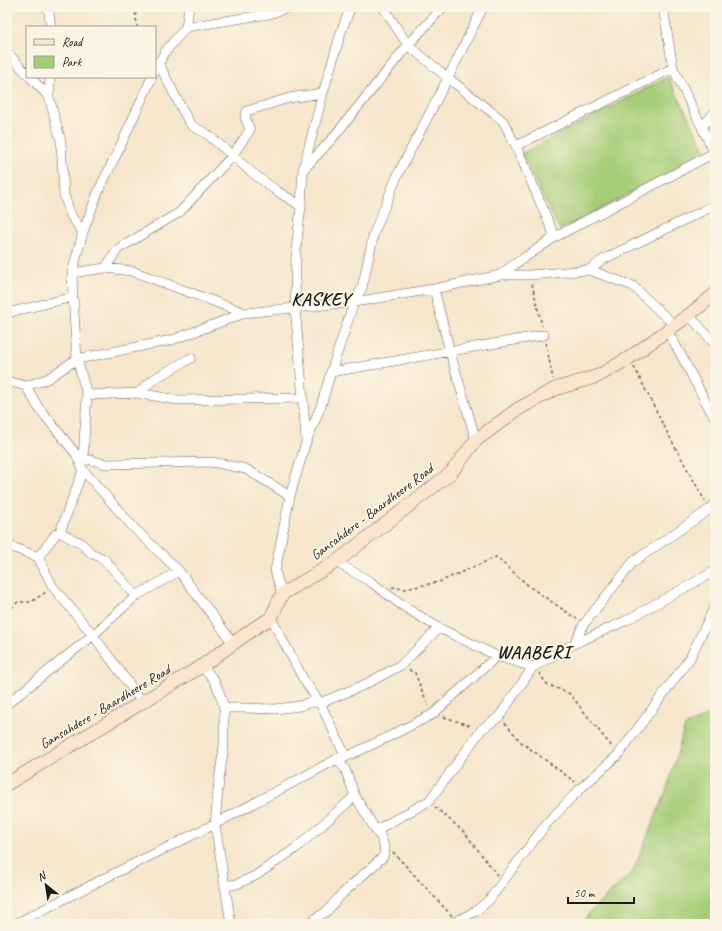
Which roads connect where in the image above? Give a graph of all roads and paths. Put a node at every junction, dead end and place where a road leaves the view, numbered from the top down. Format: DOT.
graph roads {
  1 [pos="48,7"];
  2 [pos="135,7"];
  3 [pos="189,7"];
  4 [pos="289,7"];
  5 [pos="351,7"];
  6 [pos="383,7"];
  7 [pos="443,7"];
  8 [pos="483,7"];
  9 [pos="663,7"];
  10 [pos="51,26"];
  11 [pos="137,26"];
  12 [pos="186,27"];
  13 [pos="408,45"];
  14 [pos="7,52"];
  15 [pos="157,66"];
  16 [pos="673,68"];
  17 [pos="26,73"];
  18 [pos="31,78"];
  19 [pos="50,78"];
  20 [pos="152,78"];
  21 [pos="448,78"];
  22 [pos="323,93"];
  23 [pos="49,97"];
  24 [pos="715,112"];
  25 [pos="702,127"];
  26 [pos="516,146"];
  27 [pos="714,153"];
  28 [pos="232,156"];
  29 [pos="303,170"];
  30 [pos="715,205"];
  31 [pos="301,206"];
  32 [pos="83,232"];
  33 [pos="555,237"];
  34 [pos="105,268"];
  35 [pos="589,270"];
  36 [pos="72,273"];
  37 [pos="500,275"];
  38 [pos="434,289"];
  39 [pos="715,294"];
  40 [pos="72,297"];
  41 [pos="354,302"];
  42 [pos="295,307"];
  43 [pos="7,313"];
  44 [pos="245,313"];
  45 [pos="689,314"];
  46 [pos="671,328"];
  47 [pos="544,335"];
  48 [pos="715,344"];
  49 [pos="450,352"];
  50 [pos="192,358"];
  51 [pos="629,358"];
  52 [pos="77,359"];
  53 [pos="331,372"];
  54 [pos="7,381"];
  55 [pos="26,386"];
  56 [pos="138,393"];
  57 [pos="87,396"];
  58 [pos="303,398"];
  59 [pos="715,418"];
  60 [pos="476,440"];
  61 [pos="306,442"];
  62 [pos="79,456"];
  63 [pos="83,470"];
  64 [pos="290,496"];
  65 [pos="712,507"];
  66 [pos="60,532"];
  67 [pos="7,545"];
  68 [pos="38,557"];
  69 [pos="336,562"];
  70 [pos="179,571"];
  71 [pos="715,571"];
  72 [pos="392,586"];
  73 [pos="53,587"];
  74 [pos="282,594"];
  75 [pos="136,596"];
  76 [pos="715,606"];
  77 [pos="7,612"];
  78 [pos="271,618"];
  79 [pos="584,624"];
  80 [pos="438,628"];
  81 [pos="93,635"];
  82 [pos="233,643"];
  83 [pos="574,644"];
  84 [pos="497,656"];
  85 [pos="202,666"];
  86 [pos="533,667"];
  87 [pos="143,703"];
  88 [pos="320,703"];
  89 [pos="7,704"];
  90 [pos="224,708"];
  91 [pos="499,717"];
  92 [pos="618,755"];
  93 [pos="341,758"];
  94 [pos="7,784"];
  95 [pos="582,787"];
  96 [pos="355,796"];
  97 [pos="429,802"];
  98 [pos="215,824"];
  99 [pos="382,841"];
  100 [pos="503,883"];
  101 [pos="225,886"];
  102 [pos="457,922"];
  103 [pos="15,924"];
  104 [pos="231,924"];
  105 [pos="312,924"];
  1 -- 10 [label="street"];
  2 -- 11 [label="path"];
  3 -- 12 [label="street"];
  4 -- 12 [label="street"];
  5 -- 22 [label="street"];
  6 -- 13 [label="street"];
  7 -- 13 [label="street"];
  8 -- 21 [label="street"];
  9 -- 16 [label="street"];
  12 -- 15 [label="street"];
  13 -- 21 [label="street"];
  13 -- 29 [label="street"];
  14 -- 17 [label="street"];
  15 -- 28 [label="street"];
  16 -- 25 [label="street"];
  16 -- 26 [label="street"];
  18 -- 23 [label="street"];
  19 -- 23 [label="street"];
  20 -- 32 [label="street"];
  21 -- 26 [label="street"];
  21 -- 41 [label="street"];
  22 -- 28 [label="street"];
  22 -- 29 [label="street"];
  23 -- 32 [label="street"];
  24 -- 25 [label="street"];
  25 -- 27 [label="street"];
  26 -- 33 [label="street"];
  27 -- 33 [label="street"];
  28 -- 31 [label="street"];
  28 -- 34 [label="street"];
  29 -- 31 [label="street"];
  30 -- 35 [label="street"];
  31 -- 42 [label="street"];
  32 -- 36 [label="street"];
  33 -- 37 [label="street"];
  34 -- 36 [label="street"];
  34 -- 44 [label="street"];
  35 -- 37 [label="street"];
  35 -- 46 [label="street"];
  36 -- 40 [label="street"];
  37 -- 38 [label="street"];
  38 -- 41 [label="street"];
  38 -- 49 [label="street"];
  39 -- 45 [label="main road, Gansahdere - Baardheere Road"];
  40 -- 43 [label="street"];
  40 -- 52 [label="street"];
  41 -- 42 [label="street"];
  41 -- 53 [label="street"];
  42 -- 44 [label="street"];
  42 -- 58 [label="street"];
  44 -- 52 [label="street"];
  45 -- 46 [label="main road, Gansahdere - Baardheere Road"];
  45 -- 48 [label="street"];
  46 -- 51 [label="main road, Gansahdere - Baardheere Road"];
  46 -- 59 [label="street"];
  47 -- 49 [label="street"];
  49 -- 53 [label="street"];
  49 -- 60 [label="street"];
  50 -- 56 [label="street"];
  51 -- 60 [label="main road, Gansahdere - Baardheere Road"];
  51 -- 65 [label="path"];
  52 -- 55 [label="street"];
  52 -- 57 [label="street"];
  53 -- 61 [label="street"];
  54 -- 55 [label="street"];
  55 -- 62 [label="street"];
  56 -- 57 [label="street"];
  56 -- 58 [label="street"];
  57 -- 62 [label="street"];
  58 -- 61 [label="street"];
  60 -- 69 [label="main road, Gansahdere - Baardheere Road"];
  61 -- 64 [label="street"];
  62 -- 63 [label="street"];
  62 -- 64 [label="street"];
  63 -- 66 [label="street"];
  63 -- 70 [label="street"];
  64 -- 74 [label="street"];
  65 -- 79 [label="street"];
  66 -- 68 [label="street"];
  66 -- 75 [label="street"];
  67 -- 68 [label="street"];
  68 -- 73 [label="street"];
  69 -- 74 [label="main road, Gansahdere - Baardheere Road"];
  69 -- 80 [label="street"];
  70 -- 75 [label="street"];
  70 -- 82 [label="street"];
  71 -- 83 [label="street"];
  72 -- 79 [label="path"];
  73 -- 77 [label="path"];
  73 -- 81 [label="street"];
  74 -- 78 [label="main road"];
  75 -- 81 [label="street"];
  76 -- 92 [label="street"];
  78 -- 82 [label="main road, Gansahdere - Baardheere Road"];
  78 -- 88 [label="street"];
  79 -- 83 [label="street"];
  80 -- 84 [label="street"];
  80 -- 88 [label="street"];
  81 -- 87 [label="street"];
  81 -- 89 [label="street"];
  82 -- 85 [label="main road, Gansahdere - Baardheere Road"];
  83 -- 86 [label="street"];
  84 -- 86 [label="street"];
  84 -- 93 [label="street"];
  85 -- 87 [label="main road, Gansahdere - Baardheere Road"];
  85 -- 90 [label="street"];
  86 -- 91 [label="street"];
  86 -- 92 [label="path"];
  87 -- 94 [label="main road, Gansahdere - Baardheere Road"];
  88 -- 90 [label="street"];
  88 -- 93 [label="street"];
  90 -- 98 [label="street"];
  91 -- 95 [label="path"];
  91 -- 97 [label="street"];
  92 -- 95 [label="street"];
  93 -- 96 [label="street"];
  93 -- 98 [label="street"];
  95 -- 100 [label="street"];
  96 -- 99 [label="street"];
  96 -- 101 [label="street"];
  97 -- 99 [label="street"];
  97 -- 100 [label="path"];
  98 -- 101 [label="street"];
  98 -- 103 [label="street"];
  99 -- 102 [label="path"];
  99 -- 105 [label="street"];
  100 -- 102 [label="street"];
  101 -- 104 [label="street"];
}
